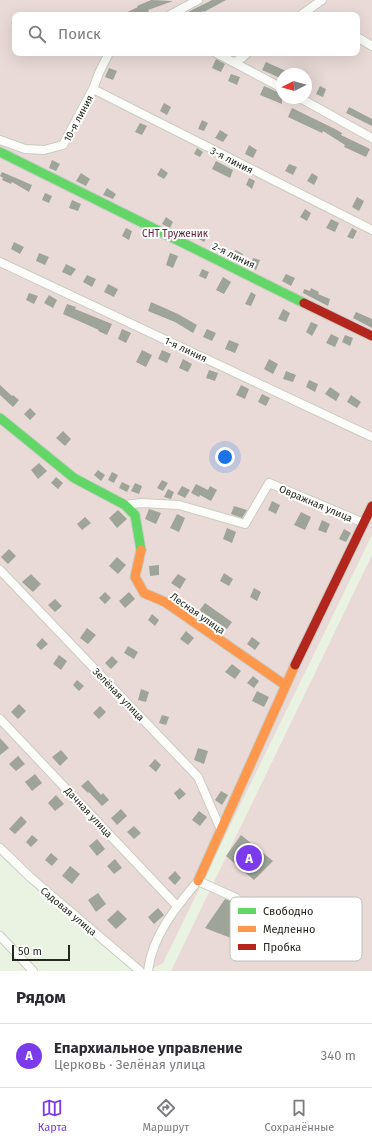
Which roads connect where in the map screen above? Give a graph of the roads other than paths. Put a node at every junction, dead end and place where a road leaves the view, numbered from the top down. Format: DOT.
graph roads {
  1 [pos="198,0"];
  2 [pos="322,0"];
  3 [pos="176,12"];
  4 [pos="306,12"];
  5 [pos="360,39"];
  6 [pos="372,46"];
  7 [pos="108,56"];
  8 [pos="222,56"];
  9 [pos="244,56"];
  10 [pos="234,62"];
  11 [pos="276,85"];
  12 [pos="93,90"];
  13 [pos="311,104"];
  14 [pos="372,138"];
  15 [pos="0,140"];
  16 [pos="0,152"];
  17 [pos="372,230"];
  18 [pos="0,262"];
  19 [pos="372,336"];
  20 [pos="0,418"];
  21 [pos="372,437"];
  22 [pos="125,505"];
  23 [pos="372,506"];
  24 [pos="364,523"];
  25 [pos="0,570"];
  26 [pos="285,685"];
  27 [pos="0,719"];
  28 [pos="221,830"];
  29 [pos="0,848"];
  30 [pos="198,881"];
  31 [pos="234,897"];
  32 [pos="177,906"];
  33 [pos="0,936"];
  34 [pos="34,971"];
  35 [pos="140,971"];
  36 [pos="148,971"];
  1 -- 3 [label="street"];
  2 -- 4 [label="street"];
  5 -- 6 [label="street"];
  7 -- 12 [label="street, 10-я линия"];
  8 -- 10 [label="street"];
  9 -- 10 [label="street"];
  10 -- 11 [label="street"];
  12 -- 15 [label="street, 10-я линия"];
  12 -- 17 [label="street, 3-я линия"];
  13 -- 14 [label="street"];
  16 -- 19 [label="street, 2-я линия"];
  18 -- 21 [label="street, 1-я линия"];
  20 -- 22 [label="street, Лесная улица"];
  22 -- 24 [label="street, Овражная улица"];
  22 -- 26 [label="street, Лесная улица"];
  23 -- 24 [label="street"];
  24 -- 26 [label="street"];
  25 -- 28 [label="street, Зелёная улица"];
  26 -- 28 [label="street"];
  27 -- 32 [label="street, Дачная улица"];
  28 -- 30 [label="street"];
  29 -- 35 [label="street, Садовая улица"];
  30 -- 31 [label="street"];
  30 -- 32 [label="street"];
  32 -- 36 [label="street"];
  33 -- 34 [label="street"];
}
